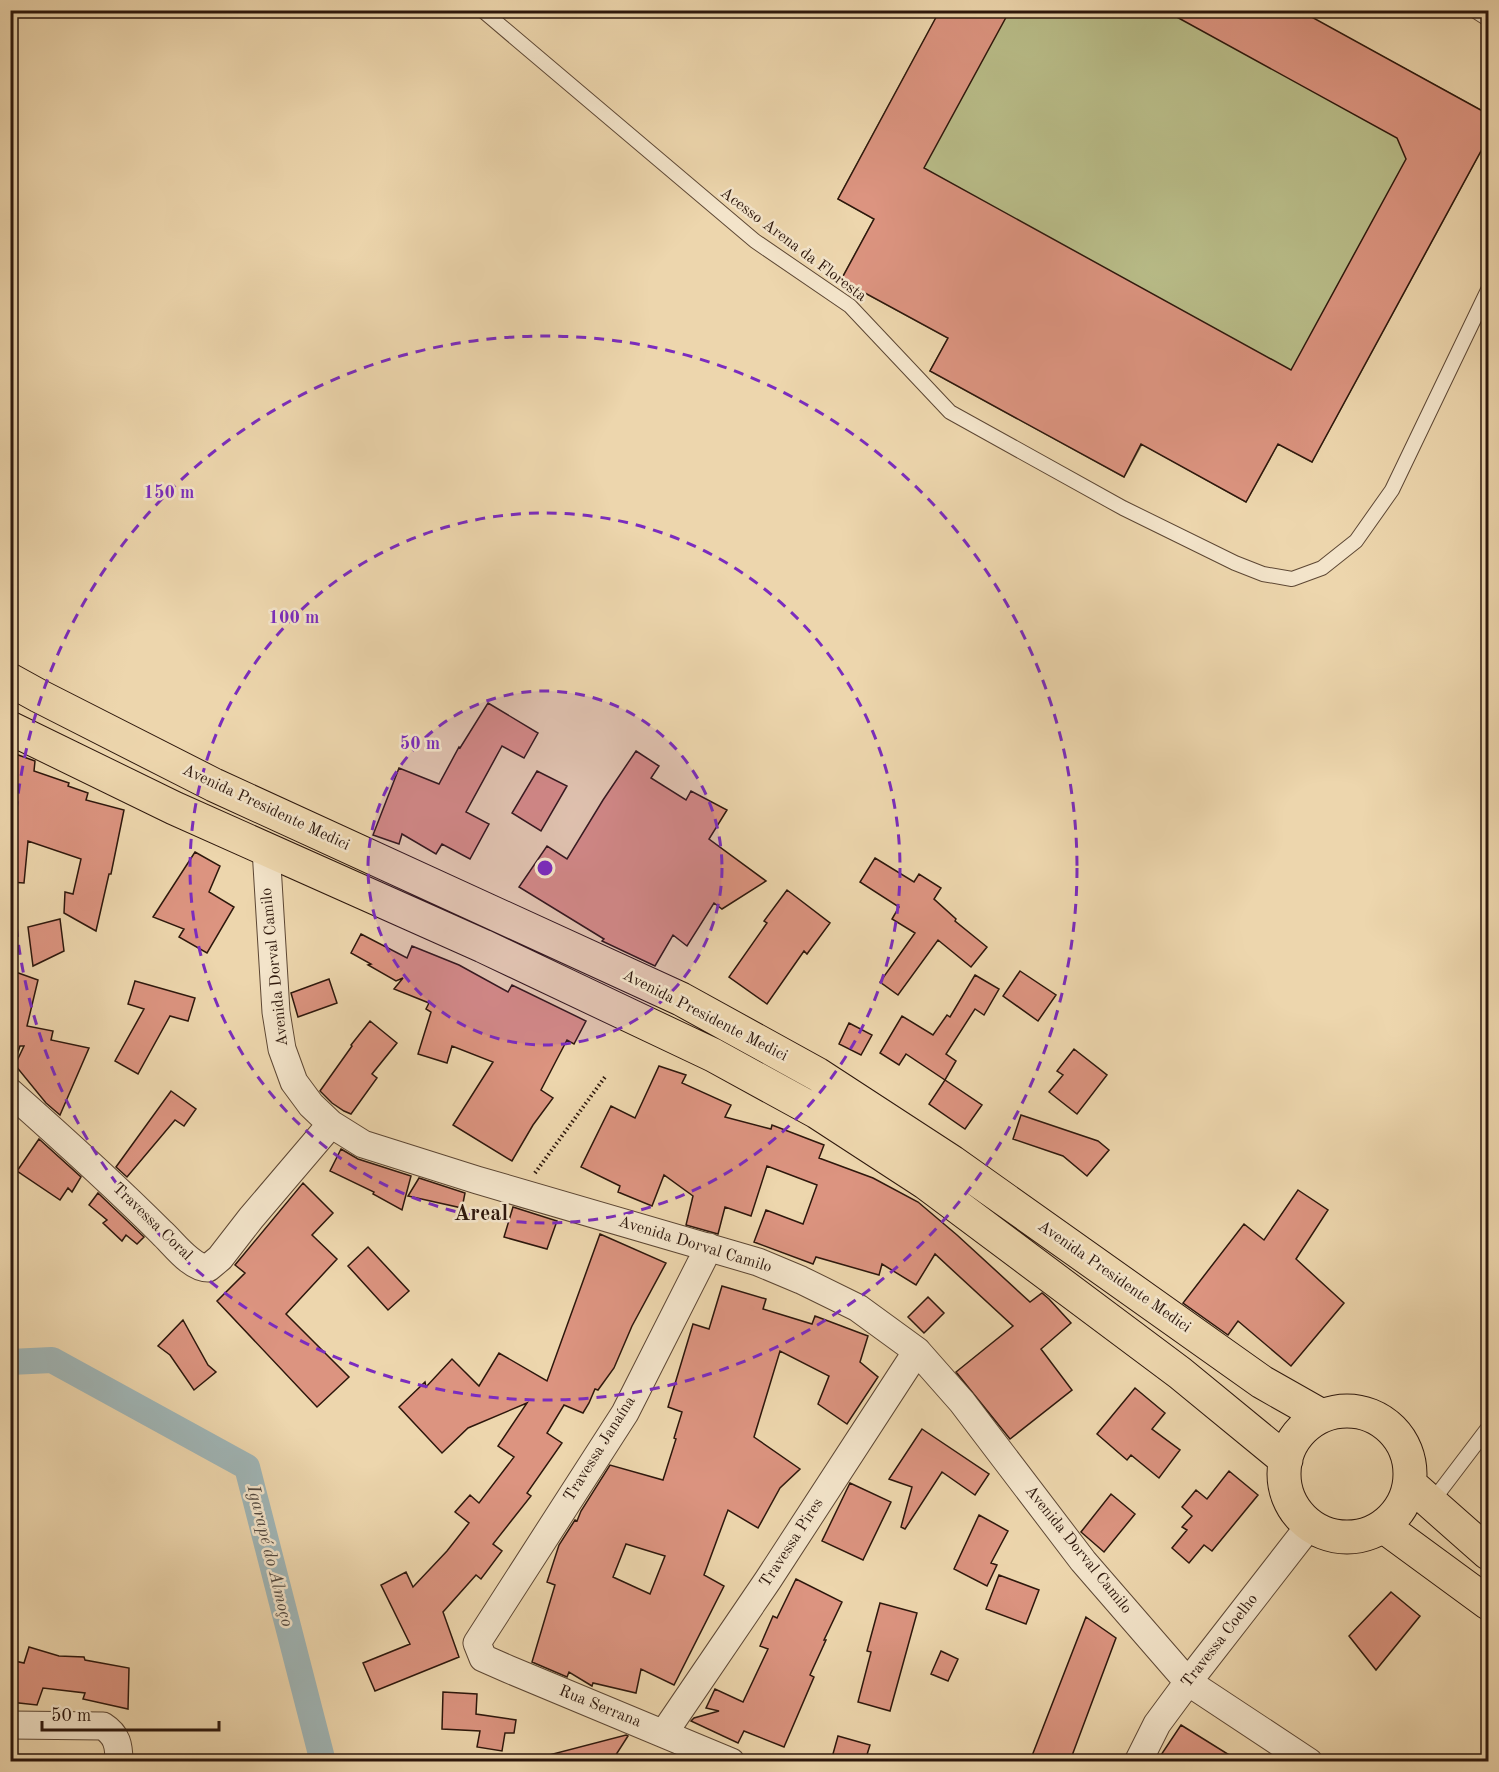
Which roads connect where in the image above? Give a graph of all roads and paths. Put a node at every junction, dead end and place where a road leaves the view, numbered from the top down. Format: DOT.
graph roads {
  1 [pos="482,10"];
  2 [pos="1474,10"];
  3 [pos="1488,19"];
  4 [pos="1488,290"];
  5 [pos="10,680"];
  6 [pos="10,728"];
  7 [pos="266,849"];
  8 [pos="605,1077"];
  9 [pos="10,1092"];
  10 [pos="331,1124"];
  11 [pos="520,1193"];
  12 [pos="709,1247"];
  13 [pos="917,1351"];
  14 [pos="1322,1416"];
  15 [pos="1488,1428"];
  16 [pos="1286,1460"];
  17 [pos="1420,1493"];
  18 [pos="1310,1525"];
  19 [pos="1383,1526"];
  20 [pos="1488,1552"];
  21 [pos="1488,1603"];
  22 [pos="477,1643"];
  23 [pos="1188,1682"];
  24 [pos="20,1725"];
  25 [pos="664,1733"];
  26 [pos="119,1761"];
  27 [pos="731,1761"];
  28 [pos="1137,1761"];
  29 [pos="1309,1761"];
  1 -- 4 [label="lane, Acesso Arena da Floresta"];
  2 -- 3 [label="lane"];
  5 -- 14 [label="main road, Avenida Presidente Medici"];
  6 -- 7 [label="main road, Avenida Presidente Medici"];
  7 -- 10 [label="street, Avenida Dorval Camilo"];
  7 -- 16 [label="main road, Avenida Presidente Medici"];
  8 -- 11 [label="path"];
  9 -- 10 [label="street, Travessa Coral"];
  10 -- 11 [label="street, Avenida Dorval Camilo"];
  11 -- 12 [label="street, Avenida Dorval Camilo"];
  12 -- 13 [label="street, Avenida Dorval Camilo"];
  12 -- 22 [label="street, Travessa Janaína"];
  13 -- 23 [label="street, Avenida Dorval Camilo"];
  13 -- 25 [label="street, Travessa Pires"];
  14 -- 16 [label="main road"];
  14 -- 17 [label="main road"];
  15 -- 17 [label="lane"];
  16 -- 18 [label="main road"];
  17 -- 19 [label="main road"];
  17 -- 20 [label="main road"];
  18 -- 19 [label="main road"];
  18 -- 23 [label="street, Travessa Coelho"];
  19 -- 21 [label="main road"];
  22 -- 25 [label="street, Rua Serrana"];
  23 -- 28 [label="street, Travessa Coelho"];
  23 -- 29 [label="street, Avenida Dorval Camilo"];
  24 -- 26 [label="street"];
  25 -- 27 [label="street, Rua Serrana"];
}
